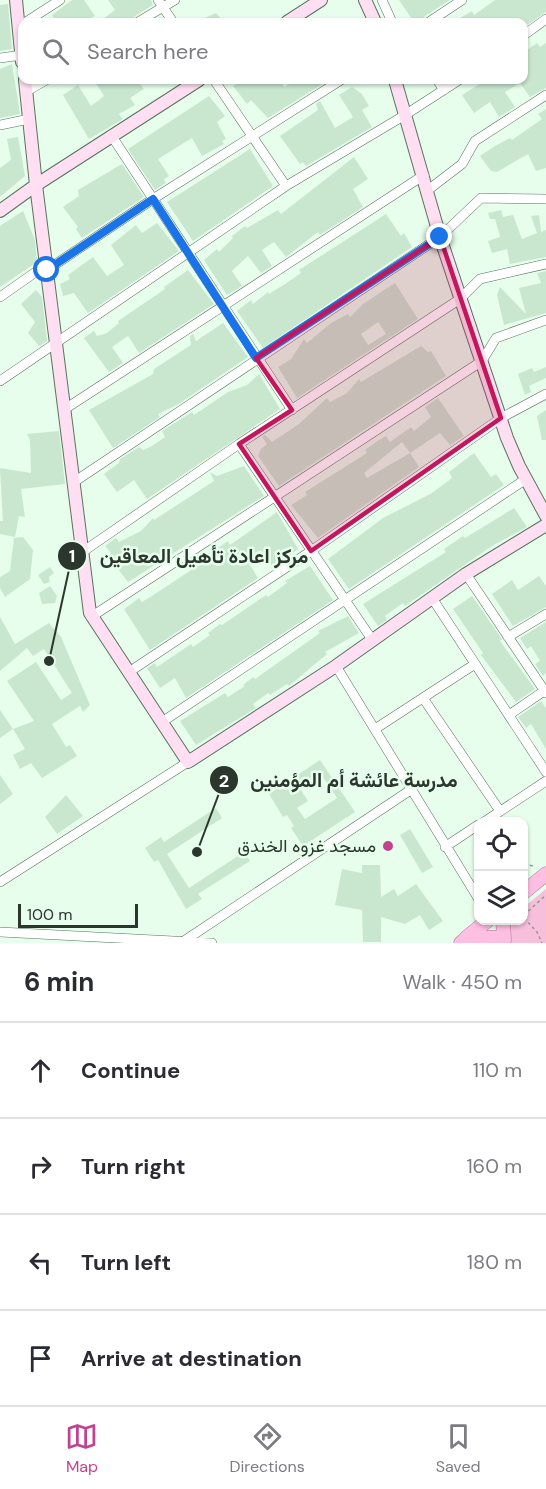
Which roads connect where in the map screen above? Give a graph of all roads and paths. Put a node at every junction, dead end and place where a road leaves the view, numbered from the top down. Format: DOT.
graph roads {
  1 [pos="16,0"];
  2 [pos="60,0"];
  3 [pos="176,0"];
  4 [pos="321,0"];
  5 [pos="365,0"];
  6 [pos="382,0"];
  7 [pos="462,0"];
  8 [pos="160,4"];
  9 [pos="20,18"];
  10 [pos="33,18"];
  11 [pos="143,18"];
  12 [pos="170,18"];
  13 [pos="293,18"];
  14 [pos="373,18"];
  15 [pos="391,18"];
  16 [pos="435,18"];
  17 [pos="546,19"];
  18 [pos="528,32"];
  19 [pos="0,58"];
  20 [pos="18,58"];
  21 [pos="193,84"];
  22 [pos="217,84"];
  23 [pos="334,84"];
  24 [pos="396,84"];
  25 [pos="439,84"];
  26 [pos="453,84"];
  27 [pos="26,85"];
  28 [pos="444,90"];
  29 [pos="546,95"];
  30 [pos="405,115"];
  31 [pos="29,119"];
  32 [pos="0,125"];
  33 [pos="111,135"];
  34 [pos="251,135"];
  35 [pos="424,175"];
  36 [pos="36,185"];
  37 [pos="286,186"];
  38 [pos="428,190"];
  39 [pos="153,199"];
  40 [pos="546,200"];
  41 [pos="0,211"];
  42 [pos="440,237"];
  43 [pos="187,252"];
  44 [pos="546,264"];
  45 [pos="47,267"];
  46 [pos="0,297"];
  47 [pos="460,299"];
  48 [pos="223,306"];
  49 [pos="546,320"];
  50 [pos="58,344"];
  51 [pos="256,358"];
  52 [pos="482,362"];
  53 [pos="0,381"];
  54 [pos="546,394"];
  55 [pos="65,410"];
  56 [pos="292,410"];
  57 [pos="501,418"];
  58 [pos="239,444"];
  59 [pos="526,479"];
  60 [pos="74,482"];
  61 [pos="274,497"];
  62 [pos="545,513"];
  63 [pos="546,525"];
  64 [pos="311,551"];
  65 [pos="81,553"];
  66 [pos="466,574"];
  67 [pos="432,598"];
  68 [pos="345,599"];
  69 [pos="546,614"];
  70 [pos="91,617"];
  71 [pos="508,637"];
  72 [pos="373,641"];
  73 [pos="475,664"];
  74 [pos="336,666"];
  75 [pos="129,672"];
  76 [pos="545,692"];
  77 [pos="423,698"];
  78 [pos="509,715"];
  79 [pos="162,722"];
  80 [pos="375,729"];
  81 [pos="188,762"];
  82 [pos="546,772"];
  83 [pos="546,781"];
  84 [pos="412,789"];
  85 [pos="500,811"];
  86 [pos="491,817"];
  87 [pos="474,828"];
  88 [pos="445,847"];
  89 [pos="528,865"];
  90 [pos="533,866"];
  91 [pos="546,874"];
  92 [pos="0,882"];
  93 [pos="528,889"];
  94 [pos="474,892"];
  95 [pos="546,895"];
  96 [pos="528,913"];
  97 [pos="528,922"];
  98 [pos="483,925"];
  99 [pos="491,925"];
  100 [pos="503,925"];
  101 [pos="0,932"];
  102 [pos="47,939"];
  103 [pos="112,940"];
  104 [pos="504,940"];
  105 [pos="181,942"];
  106 [pos="212,943"];
  107 [pos="460,943"];
  108 [pos="542,943"];
  1 -- 9 [label="street"];
  2 -- 10 [label="street"];
  3 -- 8 [label="street"];
  4 -- 13 [label="street"];
  5 -- 14 [label="street"];
  6 -- 15 [label="street"];
  7 -- 16 [label="street"];
  8 -- 11 [label="street"];
  8 -- 12 [label="street"];
  17 -- 18 [label="street"];
  19 -- 20 [label="street"];
  21 -- 33 [label="street"];
  22 -- 34 [label="street"];
  23 -- 34 [label="street"];
  24 -- 30 [label="street"];
  25 -- 28 [label="street"];
  26 -- 28 [label="street"];
  27 -- 31 [label="street"];
  28 -- 30 [label="street"];
  29 -- 38 [label="street"];
  30 -- 35 [label="street"];
  30 -- 37 [label="street"];
  31 -- 32 [label="street"];
  31 -- 36 [label="street"];
  33 -- 36 [label="street"];
  33 -- 39 [label="street"];
  34 -- 37 [label="street"];
  34 -- 39 [label="street"];
  35 -- 38 [label="street"];
  35 -- 48 [label="street"];
  36 -- 41 [label="street"];
  36 -- 45 [label="street"];
  37 -- 43 [label="street"];
  38 -- 42 [label="street"];
  39 -- 43 [label="street"];
  39 -- 45 [label="street"];
  40 -- 42 [label="street"];
  42 -- 47 [label="street"];
  42 -- 51 [label="street"];
  43 -- 48 [label="street"];
  43 -- 50 [label="street"];
  44 -- 47 [label="street"];
  45 -- 46 [label="street"];
  45 -- 50 [label="street"];
  47 -- 52 [label="street"];
  47 -- 56 [label="street"];
  48 -- 51 [label="street"];
  48 -- 55 [label="street"];
  49 -- 52 [label="street"];
  50 -- 53 [label="street"];
  50 -- 55 [label="street"];
  51 -- 56 [label="street"];
  51 -- 60 [label="street"];
  52 -- 57 [label="street"];
  52 -- 61 [label="street"];
  54 -- 57 [label="street"];
  55 -- 60 [label="street"];
  56 -- 58 [label="street"];
  57 -- 59 [label="street"];
  57 -- 64 [label="street"];
  58 -- 61 [label="street"];
  58 -- 65 [label="street"];
  59 -- 62 [label="street"];
  59 -- 68 [label="street"];
  60 -- 65 [label="street"];
  61 -- 64 [label="street"];
  61 -- 70 [label="street"];
  63 -- 66 [label="street"];
  64 -- 68 [label="street"];
  64 -- 75 [label="street"];
  65 -- 70 [label="street"];
  66 -- 67 [label="street"];
  66 -- 71 [label="street"];
  67 -- 72 [label="street"];
  67 -- 73 [label="street"];
  68 -- 72 [label="street"];
  68 -- 79 [label="street"];
  69 -- 71 [label="street"];
  70 -- 75 [label="street"];
  71 -- 76 [label="street"];
  72 -- 74 [label="street"];
  73 -- 77 [label="street"];
  73 -- 78 [label="street"];
  74 -- 80 [label="street"];
  74 -- 81 [label="street"];
  75 -- 79 [label="street"];
  76 -- 78 [label="street"];
  77 -- 80 [label="street"];
  77 -- 85 [label="street"];
  78 -- 82 [label="street"];
  79 -- 81 [label="street"];
  80 -- 84 [label="street"];
  81 -- 92 [label="street"];
  83 -- 85 [label="street"];
  84 -- 88 [label="street"];
  84 -- 105 [label="street"];
  85 -- 86 [label="street"];
  87 -- 88 [label="street"];
  88 -- 94 [label="street"];
  89 -- 90 [label="path"];
  91 -- 93 [label="main road"];
  95 -- 96 [label="path"];
  97 -- 108 [label="path"];
  98 -- 107 [label="main road"];
  99 -- 104 [label="street"];
  100 -- 104 [label="main road"];
  101 -- 102 [label="street"];
  102 -- 103 [label="street"];
  103 -- 105 [label="street"];
  104 -- 107 [label="main road"];
  105 -- 106 [label="street"];
}
